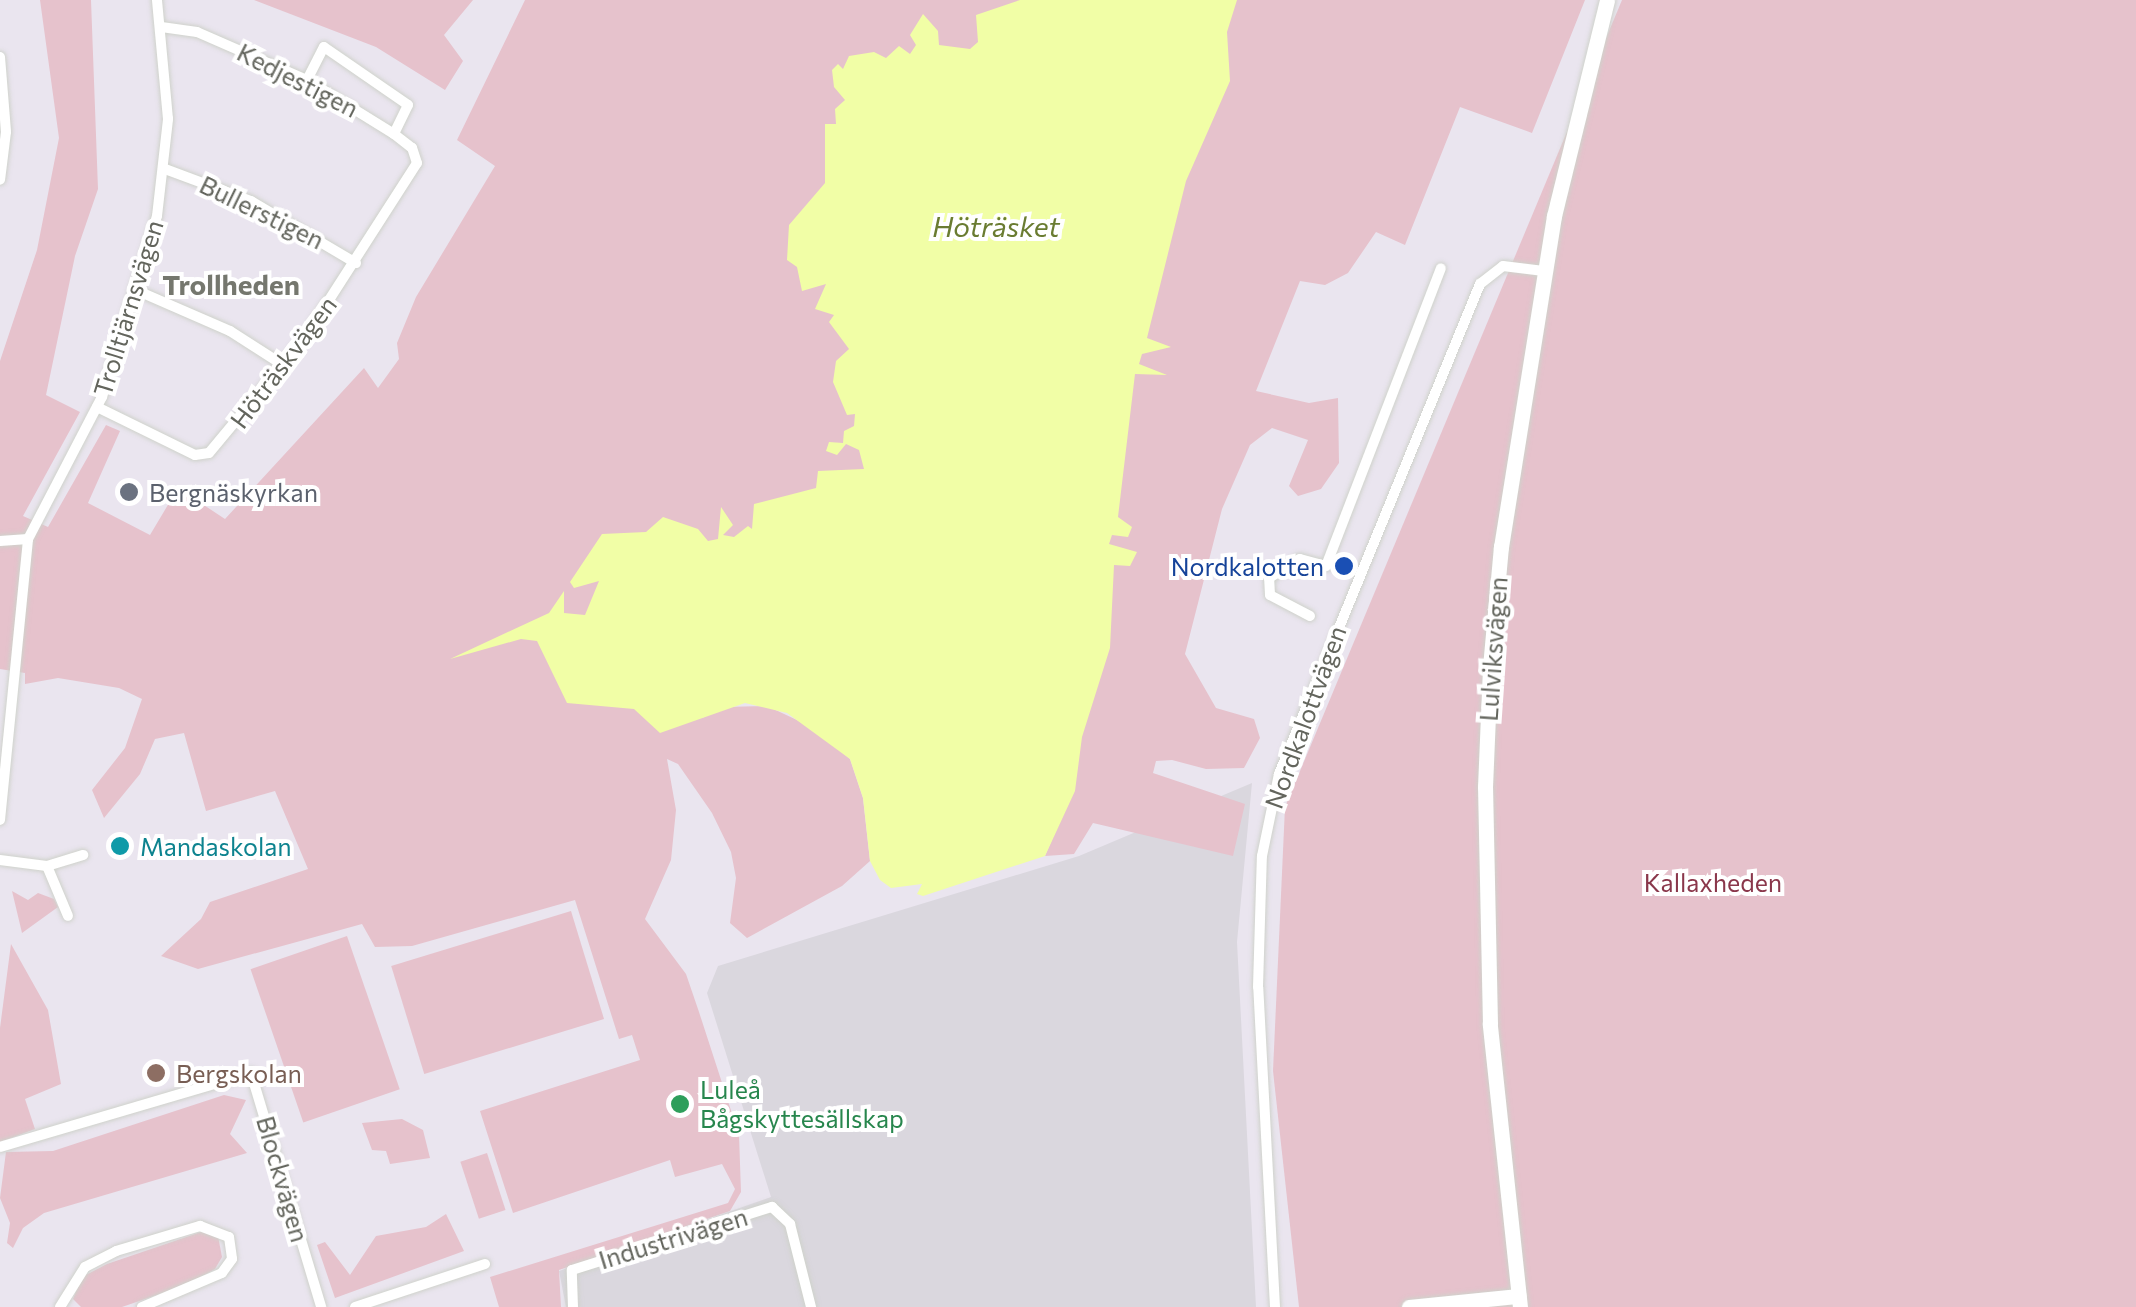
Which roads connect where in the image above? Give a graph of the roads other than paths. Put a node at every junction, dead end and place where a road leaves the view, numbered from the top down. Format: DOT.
graph roads {
  1 [pos="157,0"];
  2 [pos="1607,0"];
  3 [pos="161,27"];
  4 [pos="0,58"];
  5 [pos="306,80"];
  6 [pos="394,134"];
  7 [pos="417,163"];
  8 [pos="166,169"];
  9 [pos="0,180"];
  10 [pos="356,263"];
  11 [pos="1441,268"];
  12 [pos="1544,272"];
  13 [pos="138,291"];
  14 [pos="283,365"];
  15 [pos="97,407"];
  16 [pos="28,539"];
  17 [pos="0,541"];
  18 [pos="1310,616"];
  19 [pos="5,719"];
  20 [pos="0,820"];
  21 [pos="84,855"];
  22 [pos="0,860"];
  23 [pos="47,866"];
  24 [pos="68,916"];
  25 [pos="0,1146"];
  26 [pos="485,1264"];
  27 [pos="1519,1301"];
  28 [pos="60,1307"];
  29 [pos="142,1307"];
  30 [pos="321,1307"];
  31 [pos="355,1307"];
  32 [pos="573,1307"];
  33 [pos="811,1307"];
  34 [pos="1274,1307"];
  35 [pos="1409,1307"];
  1 -- 3 [label="street, Trolltjärnsvägen"];
  2 -- 12 [label="main road, Lulviksvägen"];
  3 -- 5 [label="street, Kedjestigen"];
  3 -- 8 [label="street, Trolltjärnsvägen"];
  4 -- 9 [label="street"];
  5 -- 6 [label="street, Kedjestigen"];
  5 -- 6 [label="street"];
  6 -- 7 [label="street, Kedjestigen"];
  7 -- 10 [label="street, Höträskvägen"];
  8 -- 10 [label="street, Bullerstigen"];
  8 -- 13 [label="street, Trolltjärnsvägen"];
  10 -- 14 [label="street, Höträskvägen"];
  11 -- 18 [label="street"];
  12 -- 27 [label="main road, Lulviksvägen"];
  12 -- 34 [label="street, Nordkalottvägen"];
  13 -- 14 [label="street"];
  13 -- 15 [label="street, Trolltjärnsvägen"];
  14 -- 15 [label="street, Höträskvägen"];
  15 -- 16 [label="street, Trolltjärnsvägen"];
  16 -- 17 [label="street"];
  16 -- 19 [label="street"];
  19 -- 20 [label="street"];
  21 -- 23 [label="street"];
  22 -- 23 [label="street"];
  23 -- 24 [label="street"];
  25 -- 30 [label="street, Blockvägen"];
  26 -- 31 [label="street"];
  27 -- 35 [label="main road"];
  28 -- 29 [label="street"];
  32 -- 33 [label="street, Industrivägen"];
}
